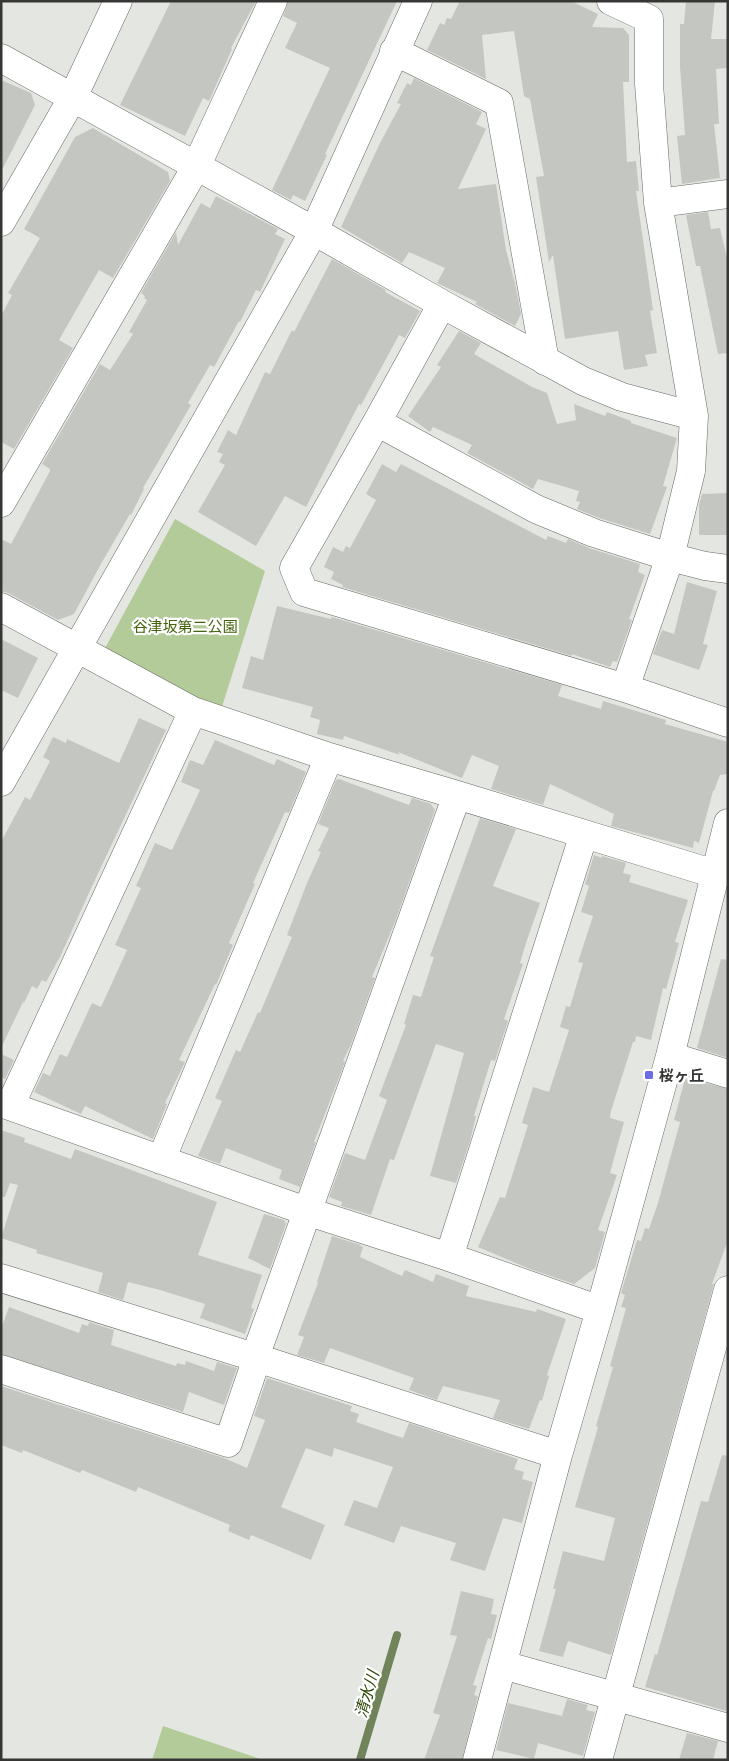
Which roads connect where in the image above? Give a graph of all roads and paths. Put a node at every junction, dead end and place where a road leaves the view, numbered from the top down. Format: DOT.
graph roads {
  1 [pos="118,1"];
  2 [pos="273,1"];
  3 [pos="418,1"];
  4 [pos="611,1"];
  5 [pos="394,51"];
  6 [pos="1,58"];
  7 [pos="73,97"];
  8 [pos="196,167"];
  9 [pos="728,194"];
  10 [pos="658,203"];
  11 [pos="1,222"];
  12 [pos="314,231"];
  13 [pos="442,304"];
  14 [pos="545,361"];
  15 [pos="694,416"];
  16 [pos="377,422"];
  17 [pos="1,503"];
  18 [pos="670,557"];
  19 [pos="728,569"];
  20 [pos="1,607"];
  21 [pos="77,650"];
  22 [pos="626,688"];
  23 [pos="193,711"];
  24 [pos="728,723"];
  25 [pos="329,757"];
  26 [pos="1,782"];
  27 [pos="457,795"];
  28 [pos="728,823"];
  29 [pos="584,834"];
  30 [pos="715,874"];
  31 [pos="670,1056"];
  32 [pos="728,1074"];
  33 [pos="6,1105"];
  34 [pos="161,1160"];
  35 [pos="306,1211"];
  36 [pos="448,1257"];
  37 [pos="1,1278"];
  38 [pos="728,1290"];
  39 [pos="600,1310"];
  40 [pos="256,1358"];
  41 [pos="1,1369"];
  42 [pos="558,1455"];
  43 [pos="503,1665"];
  44 [pos="615,1697"];
  45 [pos="728,1728"];
  46 [pos="477,1760"];
  47 [pos="598,1760"];
  1 -- 7 [label="street"];
  2 -- 8 [label="street"];
  3 -- 5 [label="street"];
  4 -- 10 [label="street"];
  5 -- 12 [label="street"];
  5 -- 14 [label="street"];
  6 -- 7 [label="street"];
  7 -- 8 [label="street"];
  7 -- 11 [label="street"];
  8 -- 12 [label="street"];
  8 -- 17 [label="street"];
  9 -- 10 [label="street"];
  10 -- 15 [label="street"];
  12 -- 13 [label="street"];
  12 -- 21 [label="street"];
  13 -- 14 [label="street"];
  13 -- 16 [label="street"];
  14 -- 15 [label="street"];
  15 -- 18 [label="street"];
  16 -- 18 [label="street"];
  16 -- 22 [label="street"];
  18 -- 19 [label="street"];
  18 -- 22 [label="street"];
  20 -- 21 [label="street"];
  21 -- 23 [label="street"];
  21 -- 26 [label="street"];
  22 -- 24 [label="street"];
  23 -- 25 [label="street"];
  23 -- 33 [label="street"];
  25 -- 27 [label="street"];
  25 -- 34 [label="street"];
  27 -- 29 [label="street"];
  27 -- 35 [label="street"];
  28 -- 30 [label="street"];
  29 -- 30 [label="street"];
  29 -- 36 [label="street"];
  30 -- 31 [label="street"];
  31 -- 32 [label="street"];
  31 -- 39 [label="street"];
  33 -- 34 [label="street"];
  34 -- 35 [label="street"];
  35 -- 36 [label="street"];
  35 -- 40 [label="street"];
  36 -- 39 [label="street"];
  37 -- 40 [label="street"];
  38 -- 44 [label="street"];
  39 -- 42 [label="street"];
  40 -- 41 [label="street"];
  40 -- 42 [label="street"];
  42 -- 43 [label="street"];
  43 -- 44 [label="street"];
  43 -- 46 [label="street"];
  44 -- 45 [label="street"];
  44 -- 47 [label="street"];
}
